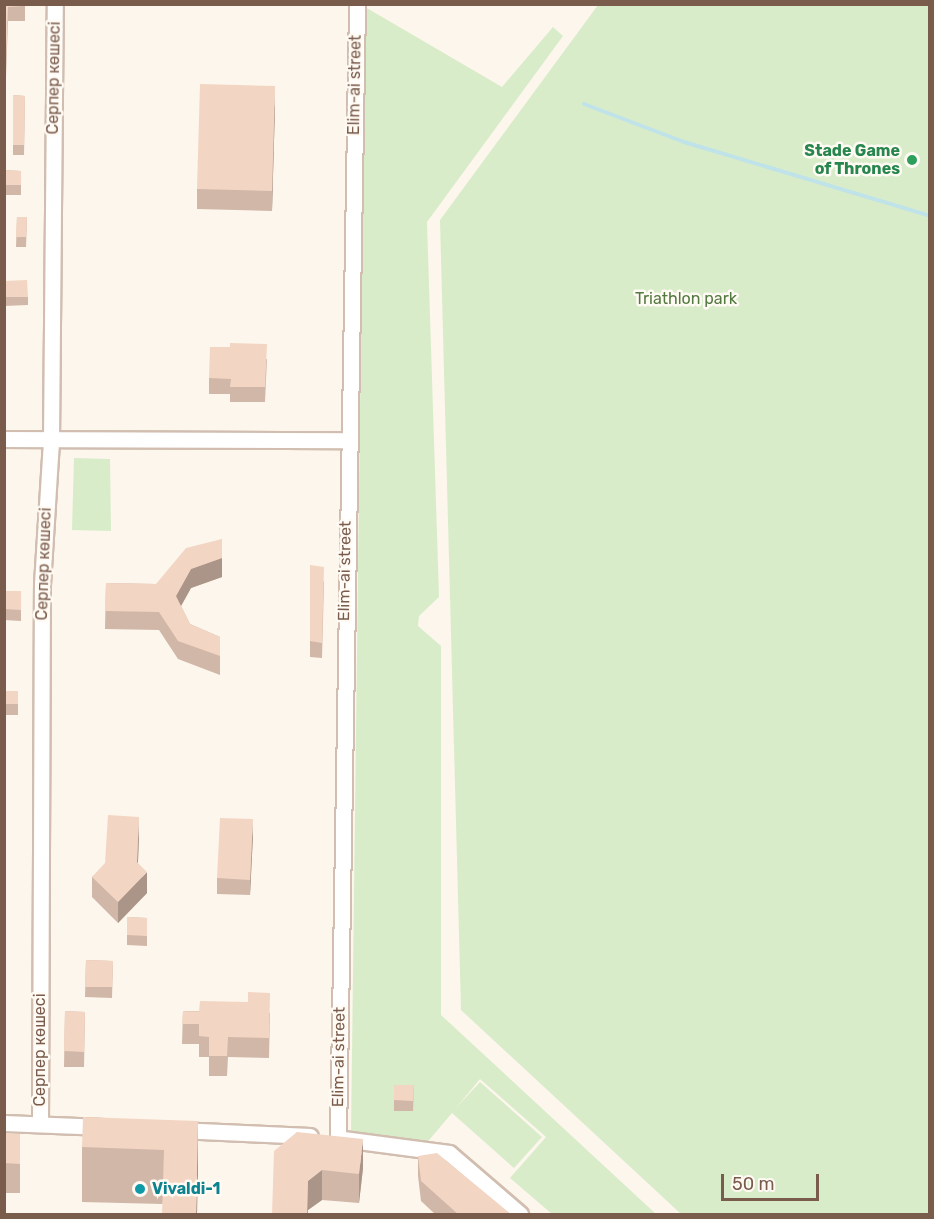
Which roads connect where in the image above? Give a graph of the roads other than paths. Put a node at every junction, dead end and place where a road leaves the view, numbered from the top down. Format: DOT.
graph roads {
  1 [pos="55,4"];
  2 [pos="357,4"];
  3 [pos="4,439"];
  4 [pos="51,440"];
  5 [pos="347,440"];
  6 [pos="4,1124"];
  7 [pos="40,1124"];
  8 [pos="124,1128"];
  9 [pos="160,1130"];
  10 [pos="338,1138"];
  11 [pos="520,1215"];
  1 -- 4 [label="street, Серпер көшесі"];
  2 -- 5 [label="street, Elim-ai street"];
  3 -- 4 [label="street"];
  4 -- 5 [label="street"];
  4 -- 7 [label="street, Серпер көшесі"];
  5 -- 10 [label="street, Elim-ai street"];
  6 -- 7 [label="street"];
  7 -- 8 [label="street"];
  9 -- 10 [label="street"];
  10 -- 11 [label="street"];
}
